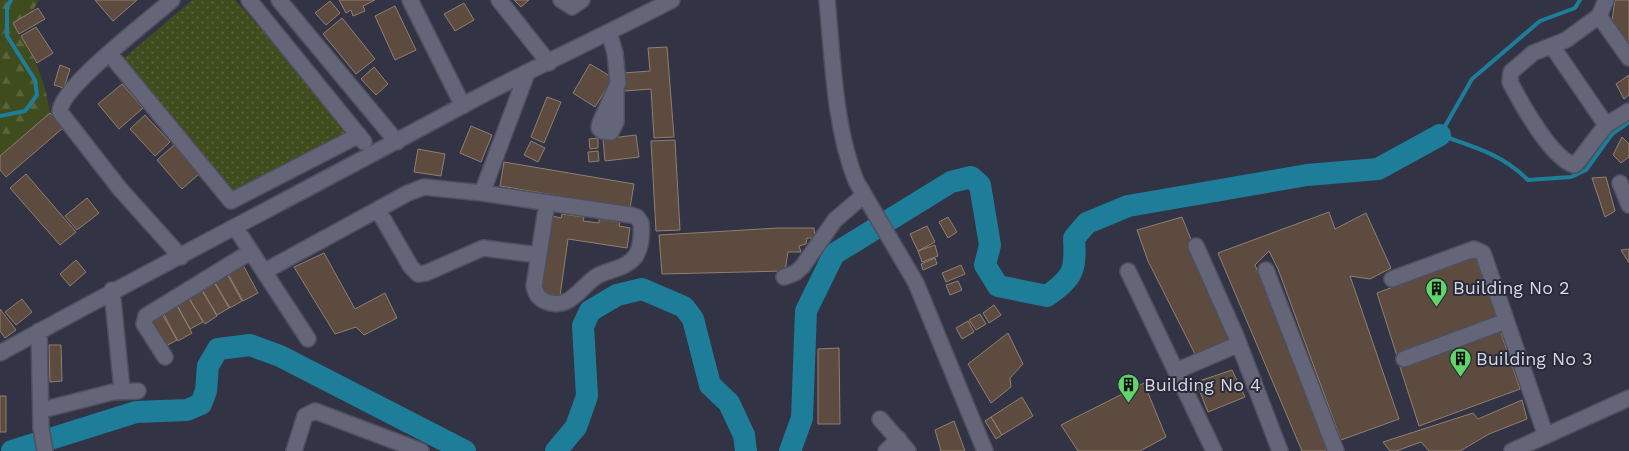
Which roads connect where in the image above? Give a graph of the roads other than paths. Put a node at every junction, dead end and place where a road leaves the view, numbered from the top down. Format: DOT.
graph roads {
  1 [pos="172,0"];
  2 [pos="249,0"];
  3 [pos="279,0"];
  4 [pos="410,0"];
  5 [pos="499,0"];
  6 [pos="561,0"];
  7 [pos="582,0"];
  8 [pos="672,0"];
  9 [pos="827,0"];
  10 [pos="1606,0"];
  11 [pos="1599,16"];
  12 [pos="609,33"];
  13 [pos="1552,46"];
  14 [pos="109,53"];
  15 [pos="1629,58"];
  16 [pos="549,63"];
  17 [pos="527,73"];
  18 [pos="616,90"];
  19 [pos="463,106"];
  20 [pos="1629,111"];
  21 [pos="1606,125"];
  22 [pos="359,135"];
  23 [pos="397,142"];
  24 [pos="371,154"];
  25 [pos="1620,183"];
  26 [pos="482,192"];
  27 [pos="864,195"];
  28 [pos="231,201"];
  29 [pos="548,203"];
  30 [pos="1629,205"];
  31 [pos="378,210"];
  32 [pos="240,224"];
  33 [pos="1196,246"];
  34 [pos="250,252"];
  35 [pos="538,255"];
  36 [pos="181,257"];
  37 [pos="1266,270"];
  38 [pos="265,271"];
  39 [pos="1128,271"];
  40 [pos="784,278"];
  41 [pos="1392,279"];
  42 [pos="112,290"];
  43 [pos="1506,321"];
  44 [pos="39,331"];
  45 [pos="308,339"];
  46 [pos="1239,344"];
  47 [pos="0,353"];
  48 [pos="165,357"];
  49 [pos="1404,359"];
  50 [pos="1176,371"];
  51 [pos="122,390"];
  52 [pos="138,391"];
  53 [pos="1629,398"];
  54 [pos="42,410"];
  55 [pos="880,419"];
  56 [pos="1546,436"];
  57 [pos="903,445"];
  58 [pos="45,451"];
  59 [pos="294,451"];
  60 [pos="421,451"];
  61 [pos="886,451"];
  62 [pos="985,451"];
  63 [pos="1214,451"];
  64 [pos="1280,451"];
  65 [pos="1336,451"];
  66 [pos="1512,451"];
  1 -- 14 [label="street"];
  2 -- 22 [label="street"];
  3 -- 23 [label="street"];
  4 -- 19 [label="street"];
  5 -- 16 [label="street"];
  6 -- 7 [label="street"];
  8 -- 12 [label="street"];
  9 -- 27 [label="street"];
  10 -- 11 [label="street"];
  11 -- 13 [label="street"];
  11 -- 15 [label="street"];
  12 -- 16 [label="street"];
  12 -- 18 [label="street"];
  13 -- 21 [label="street"];
  13 -- 21 [label="street"];
  14 -- 28 [label="street"];
  14 -- 36 [label="street"];
  16 -- 17 [label="street"];
  17 -- 19 [label="street"];
  17 -- 26 [label="street"];
  19 -- 23 [label="street"];
  20 -- 21 [label="street"];
  22 -- 24 [label="street"];
  22 -- 28 [label="street"];
  23 -- 24 [label="street"];
  24 -- 32 [label="street"];
  25 -- 30 [label="street"];
  26 -- 29 [label="street"];
  26 -- 31 [label="street"];
  27 -- 40 [label="street"];
  27 -- 62 [label="street"];
  28 -- 32 [label="street"];
  29 -- 35 [label="street"];
  29 -- 35 [label="street"];
  31 -- 35 [label="street"];
  31 -- 38 [label="street"];
  32 -- 34 [label="street"];
  32 -- 36 [label="street"];
  33 -- 46 [label="street"];
  34 -- 38 [label="street"];
  34 -- 48 [label="street"];
  36 -- 42 [label="street"];
  37 -- 65 [label="street"];
  38 -- 45 [label="street"];
  39 -- 50 [label="street"];
  41 -- 43 [label="street"];
  42 -- 44 [label="street"];
  42 -- 51 [label="street"];
  43 -- 49 [label="street"];
  43 -- 56 [label="street"];
  44 -- 47 [label="street"];
  44 -- 54 [label="street"];
  46 -- 50 [label="street"];
  46 -- 64 [label="street"];
  50 -- 63 [label="street"];
  51 -- 52 [label="street"];
  51 -- 54 [label="street"];
  53 -- 56 [label="street"];
  54 -- 58 [label="street"];
  55 -- 57 [label="street"];
  56 -- 66 [label="street"];
  57 -- 61 [label="street"];
  59 -- 60 [label="street"];
}
